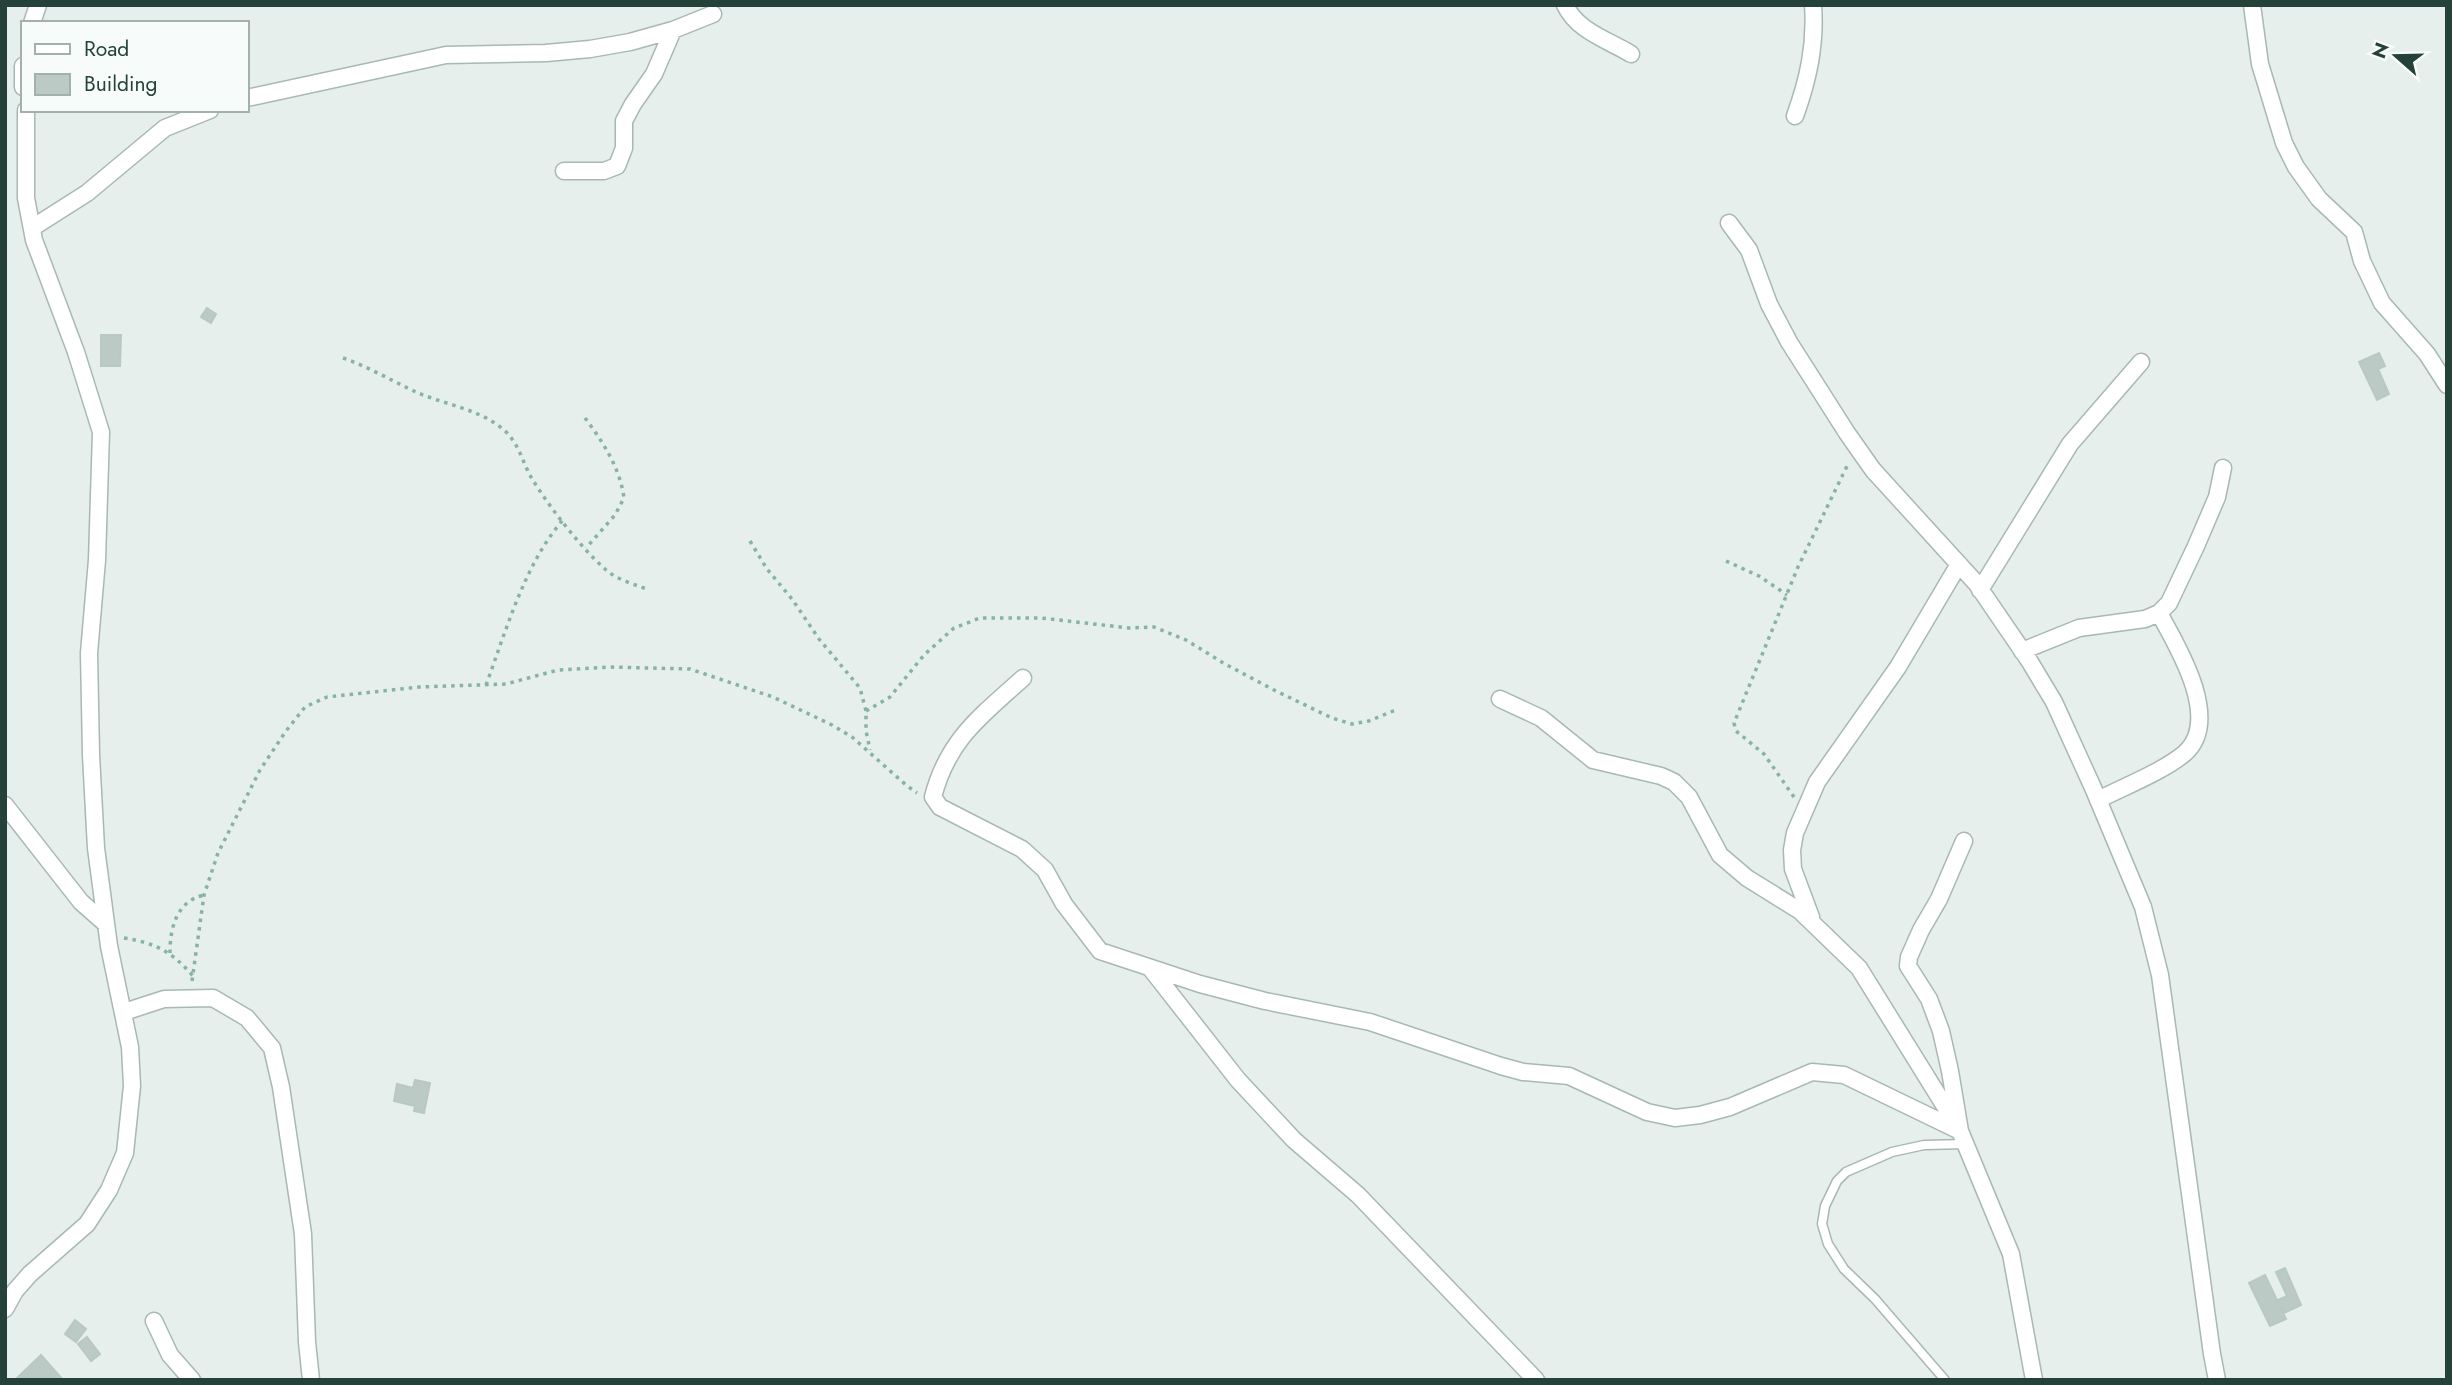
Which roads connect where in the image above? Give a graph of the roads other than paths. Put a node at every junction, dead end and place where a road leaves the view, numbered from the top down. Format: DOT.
graph roads {
  1 [pos="1565,5"];
  2 [pos="1813,5"];
  3 [pos="2252,5"];
  4 [pos="713,14"];
  5 [pos="673,30"];
  6 [pos="1631,54"];
  7 [pos="248,98"];
  8 [pos="26,112"];
  9 [pos="205,112"];
  10 [pos="1795,116"];
  11 [pos="564,172"];
  12 [pos="1729,223"];
  13 [pos="32,228"];
  14 [pos="2141,362"];
  15 [pos="2447,384"];
  16 [pos="2223,468"];
  17 [pos="1959,564"];
  18 [pos="1980,590"];
  19 [pos="2159,613"];
  20 [pos="2022,651"];
  21 [pos="1023,678"];
  22 [pos="1500,699"];
  23 [pos="2098,800"];
  24 [pos="5,805"];
  25 [pos="1964,841"];
  26 [pos="1812,921"];
  27 [pos="107,931"];
  28 [pos="1150,968"];
  29 [pos="124,1012"];
  30 [pos="1963,1138"];
  31 [pos="5,1309"];
  32 [pos="154,1321"];
  33 [pos="192,1380"];
  34 [pos="311,1380"];
  35 [pos="1536,1380"];
  36 [pos="1945,1380"];
  37 [pos="2034,1380"];
  38 [pos="2217,1380"];
  1 -- 6 [label="street"];
  2 -- 10 [label="street"];
  3 -- 15 [label="street"];
  4 -- 5 [label="street"];
  5 -- 7 [label="street"];
  5 -- 11 [label="street"];
  8 -- 13 [label="street"];
  9 -- 13 [label="street"];
  12 -- 17 [label="street"];
  13 -- 27 [label="street"];
  14 -- 18 [label="street"];
  16 -- 19 [label="street"];
  17 -- 18 [label="street"];
  17 -- 26 [label="street"];
  18 -- 20 [label="street"];
  19 -- 20 [label="street"];
  19 -- 23 [label="street"];
  20 -- 23 [label="street"];
  21 -- 28 [label="street"];
  22 -- 26 [label="street"];
  23 -- 38 [label="street"];
  24 -- 27 [label="street"];
  25 -- 30 [label="street"];
  26 -- 30 [label="street"];
  27 -- 29 [label="street"];
  28 -- 30 [label="street"];
  28 -- 35 [label="street"];
  29 -- 31 [label="street"];
  29 -- 34 [label="street"];
  30 -- 36 [label="lane"];
  30 -- 37 [label="street"];
  32 -- 33 [label="street"];
}
